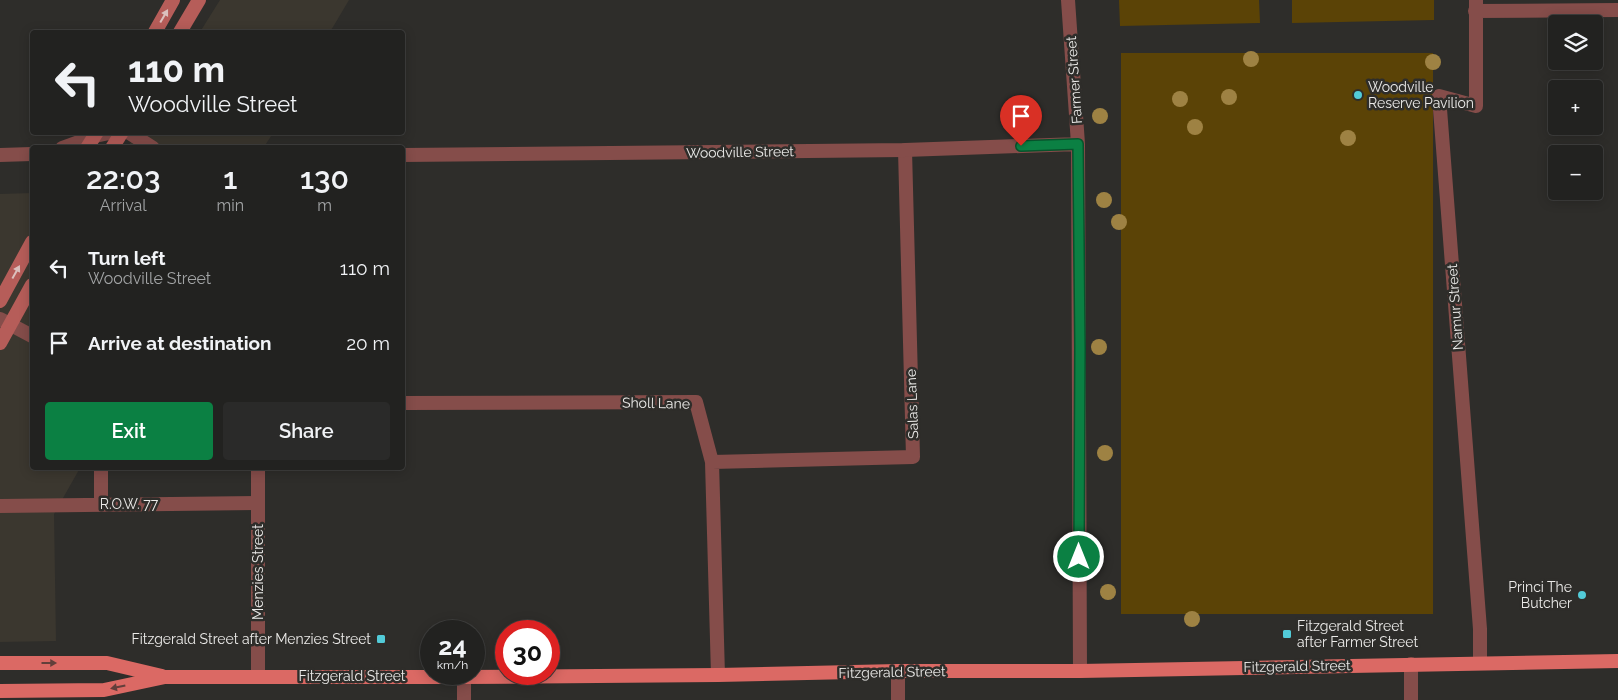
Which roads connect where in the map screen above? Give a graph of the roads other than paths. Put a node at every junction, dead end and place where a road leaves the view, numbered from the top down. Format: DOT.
graph roads {
  1 [pos="174,0"];
  2 [pos="199,0"];
  3 [pos="1068,0"];
  4 [pos="1475,6"];
  5 [pos="1618,10"];
  6 [pos="156,30"];
  7 [pos="181,30"];
  8 [pos="105,135"];
  9 [pos="132,135"];
  10 [pos="93,139"];
  11 [pos="1078,144"];
  12 [pos="72,145"];
  13 [pos="148,145"];
  14 [pos="905,150"];
  15 [pos="0,155"];
  16 [pos="30,155"];
  17 [pos="405,155"];
  18 [pos="30,246"];
  19 [pos="30,288"];
  20 [pos="0,301"];
  21 [pos="5,321"];
  22 [pos="30,335"];
  23 [pos="0,343"];
  24 [pos="405,403"];
  25 [pos="712,462"];
  26 [pos="101,470"];
  27 [pos="258,470"];
  28 [pos="258,503"];
  29 [pos="101,504"];
  30 [pos="0,506"];
  31 [pos="1618,660"];
  32 [pos="0,663"];
  33 [pos="1480,663"];
  34 [pos="1411,664"];
  35 [pos="898,671"];
  36 [pos="1080,671"];
  37 [pos="718,675"];
  38 [pos="258,676"];
  39 [pos="166,677"];
  40 [pos="420,677"];
  41 [pos="485,677"];
  42 [pos="464,685"];
  43 [pos="0,691"];
  44 [pos="25,695"];
  45 [pos="464,700"];
  46 [pos="898,700"];
  47 [pos="1411,700"];
  6 -- 1 [label="main road, one-way"];
  2 -- 7 [label="main road"];
  3 -- 11 [label="street, Farmer Street"];
  4 -- 5 [label="street"];
  4 -- 33 [label="street, Namur Street"];
  8 -- 10 [label="street"];
  9 -- 13 [label="street"];
  10 -- 12 [label="street"];
  11 -- 14 [label="street, Woodville Street"];
  11 -- 36 [label="street, Farmer Street"];
  14 -- 17 [label="street, Woodville Street"];
  14 -- 25 [label="street, Salas Lane"];
  15 -- 16 [label="street"];
  20 -- 18 [label="main road, one-way"];
  19 -- 21 [label="main road"];
  21 -- 22 [label="street"];
  21 -- 23 [label="main road"];
  24 -- 25 [label="street, Sholl Lane"];
  25 -- 37 [label="street, Sholl Lane"];
  26 -- 29 [label="street"];
  27 -- 28 [label="street, Menzies Street"];
  28 -- 29 [label="street, R.O.W. 77"];
  28 -- 38 [label="street, Menzies Street"];
  29 -- 30 [label="street, R.O.W. 77"];
  31 -- 33 [label="main road, Fitzgerald Street"];
  32 -- 39 [label="main road, Fitzgerald Street, one-way"];
  33 -- 34 [label="main road, Fitzgerald Street"];
  34 -- 36 [label="main road, Fitzgerald Street"];
  34 -- 47 [label="street"];
  35 -- 36 [label="main road, Fitzgerald Street"];
  35 -- 37 [label="main road, Fitzgerald Street"];
  35 -- 46 [label="street"];
  37 -- 41 [label="main road, Fitzgerald Street"];
  38 -- 39 [label="main road, Fitzgerald Street"];
  38 -- 40 [label="main road, Fitzgerald Street"];
  39 -- 44 [label="main road, Fitzgerald Street, one-way"];
  42 -- 45 [label="street"];
  43 -- 44 [label="main road, Fitzgerald Street"];
}
